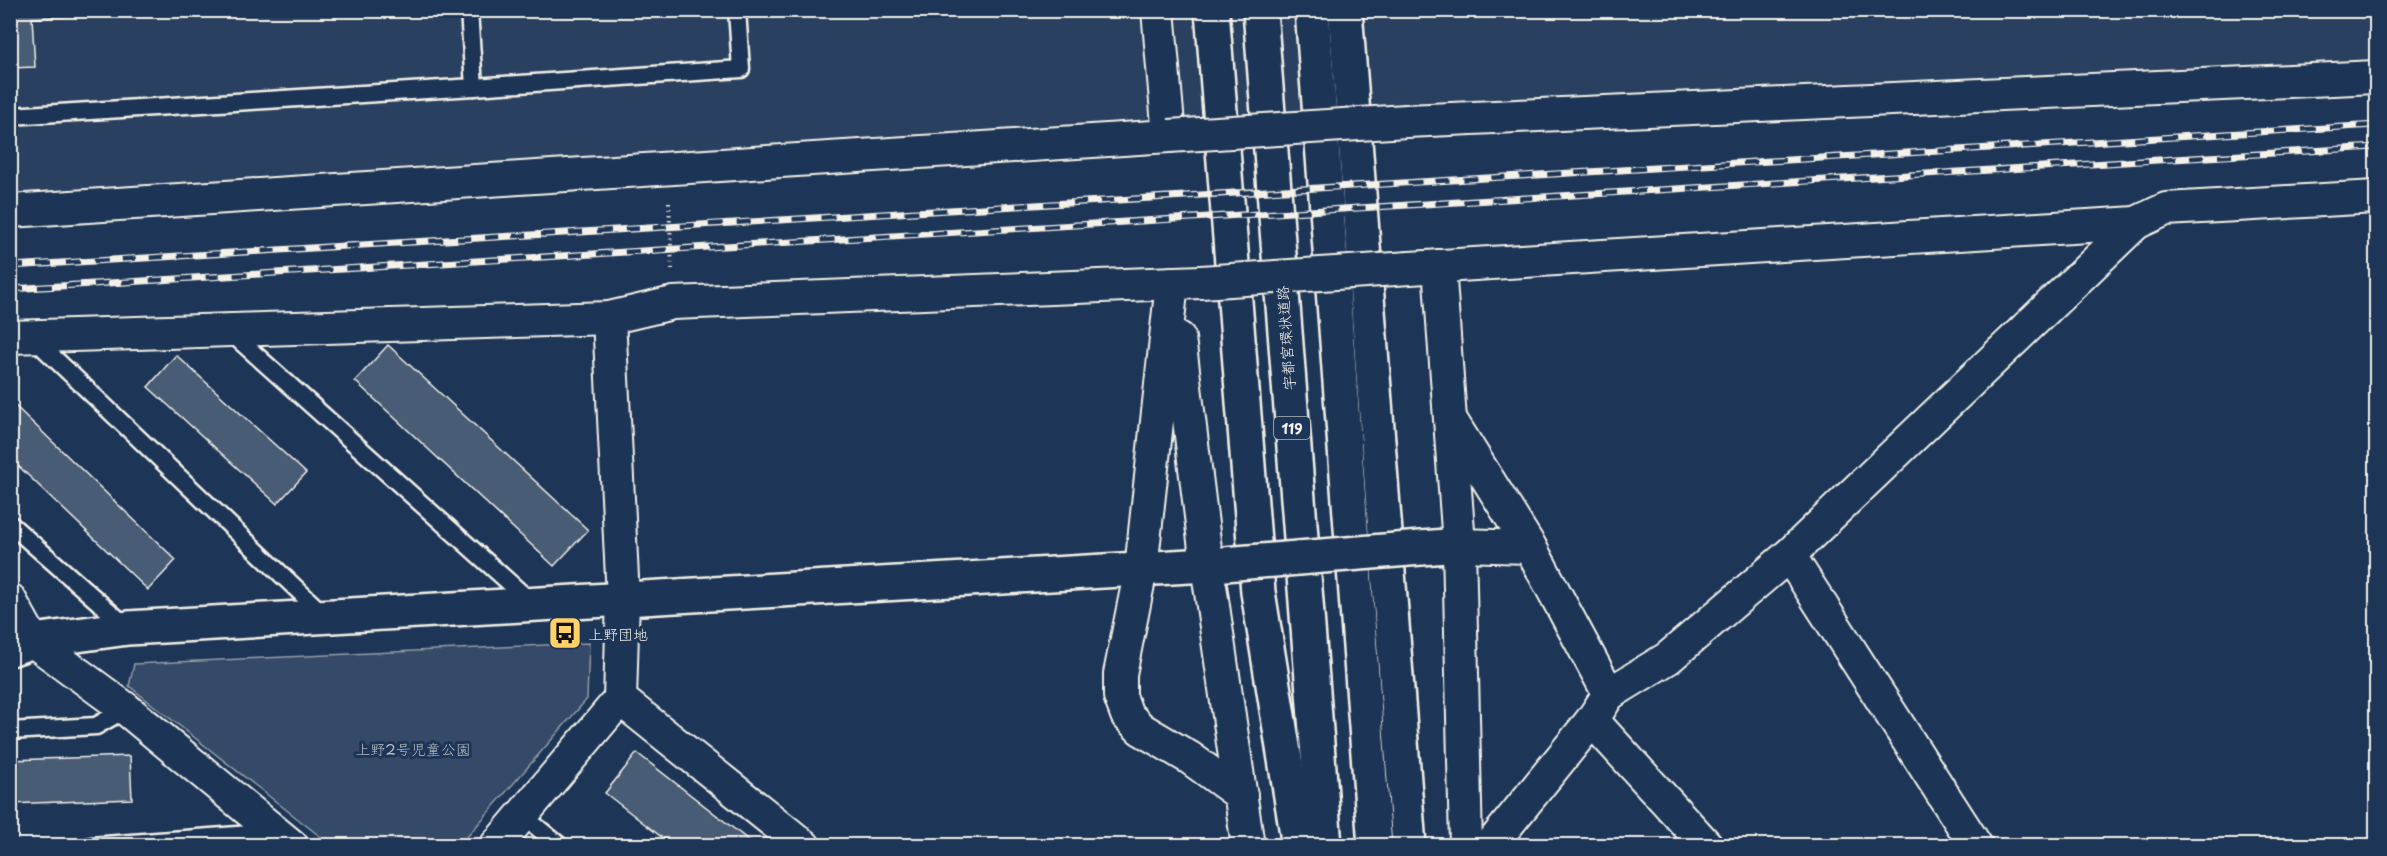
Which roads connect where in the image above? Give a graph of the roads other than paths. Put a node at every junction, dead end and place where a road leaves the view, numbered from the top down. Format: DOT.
graph roads {
  1 [pos="469,10"];
  2 [pos="737,10"];
  3 [pos="1158,10"];
  4 [pos="1212,10"];
  5 [pos="1260,10"];
  6 [pos="1312,10"];
  7 [pos="1345,10"];
  8 [pos="2376,77"];
  9 [pos="474,87"];
  10 [pos="10,116"];
  11 [pos="1169,136"];
  12 [pos="2376,197"];
  13 [pos="10,211"];
  14 [pos="2136,223"];
  15 [pos="1424,267"];
  16 [pos="1186,282"];
  17 [pos="609,318"];
  18 [pos="229,330"];
  19 [pos="21,337"];
  20 [pos="1449,419"];
  21 [pos="10,524"];
  22 [pos="1459,545"];
  23 [pos="1530,547"];
  24 [pos="1789,555"];
  25 [pos="1215,564"];
  26 [pos="1142,569"];
  27 [pos="623,598"];
  28 [pos="10,600"];
  29 [pos="532,603"];
  30 [pos="326,616"];
  31 [pos="128,628"];
  32 [pos="22,645"];
  33 [pos="1609,694"];
  34 [pos="620,699"];
  35 [pos="126,709"];
  36 [pos="1592,720"];
  37 [pos="10,731"];
  38 [pos="1241,795"];
  39 [pos="522,815"];
  40 [pos="284,839"];
  41 [pos="91,846"];
  42 [pos="496,846"];
  43 [pos="560,846"];
  44 [pos="804,846"];
  45 [pos="1248,846"];
  46 [pos="1299,846"];
  47 [pos="1325,846"];
  48 [pos="1375,846"];
  49 [pos="1409,846"];
  50 [pos="1466,846"];
  51 [pos="1490,846"];
  52 [pos="1707,846"];
  53 [pos="1976,846"];
  1 -- 9 [label="lane"];
  2 -- 9 [label="lane"];
  3 -- 11 [label="street"];
  4 -- 46 [label="main road"];
  5 -- 47 [label="main road, 宇都宮環状道路 / 119"];
  6 -- 48 [label="main road"];
  7 -- 49 [label="main road"];
  8 -- 11 [label="street, bridge"];
  9 -- 10 [label="lane"];
  11 -- 13 [label="street"];
  12 -- 14 [label="street"];
  14 -- 15 [label="street"];
  14 -- 24 [label="street"];
  15 -- 16 [label="street, bridge"];
  15 -- 20 [label="street"];
  16 -- 17 [label="street"];
  16 -- 25 [label="street"];
  16 -- 26 [label="street"];
  17 -- 18 [label="street"];
  17 -- 27 [label="street"];
  18 -- 19 [label="street"];
  18 -- 29 [label="lane"];
  19 -- 30 [label="lane"];
  20 -- 22 [label="street"];
  20 -- 23 [label="street"];
  21 -- 31 [label="lane"];
  22 -- 23 [label="street"];
  22 -- 25 [label="main road, bridge"];
  22 -- 50 [label="street"];
  23 -- 33 [label="street"];
  24 -- 33 [label="street"];
  24 -- 53 [label="street"];
  25 -- 26 [label="main road"];
  25 -- 38 [label="street"];
  26 -- 27 [label="main road"];
  26 -- 38 [label="street"];
  27 -- 29 [label="main road"];
  27 -- 34 [label="street"];
  28 -- 32 [label="street"];
  29 -- 30 [label="main road"];
  30 -- 31 [label="main road"];
  31 -- 32 [label="main road"];
  32 -- 35 [label="street"];
  33 -- 36 [label="street"];
  34 -- 39 [label="street"];
  34 -- 44 [label="street"];
  35 -- 37 [label="lane"];
  35 -- 40 [label="street"];
  36 -- 51 [label="street"];
  36 -- 52 [label="street"];
  38 -- 45 [label="street"];
  39 -- 42 [label="street"];
  39 -- 43 [label="lane"];
  40 -- 41 [label="lane"];
}
